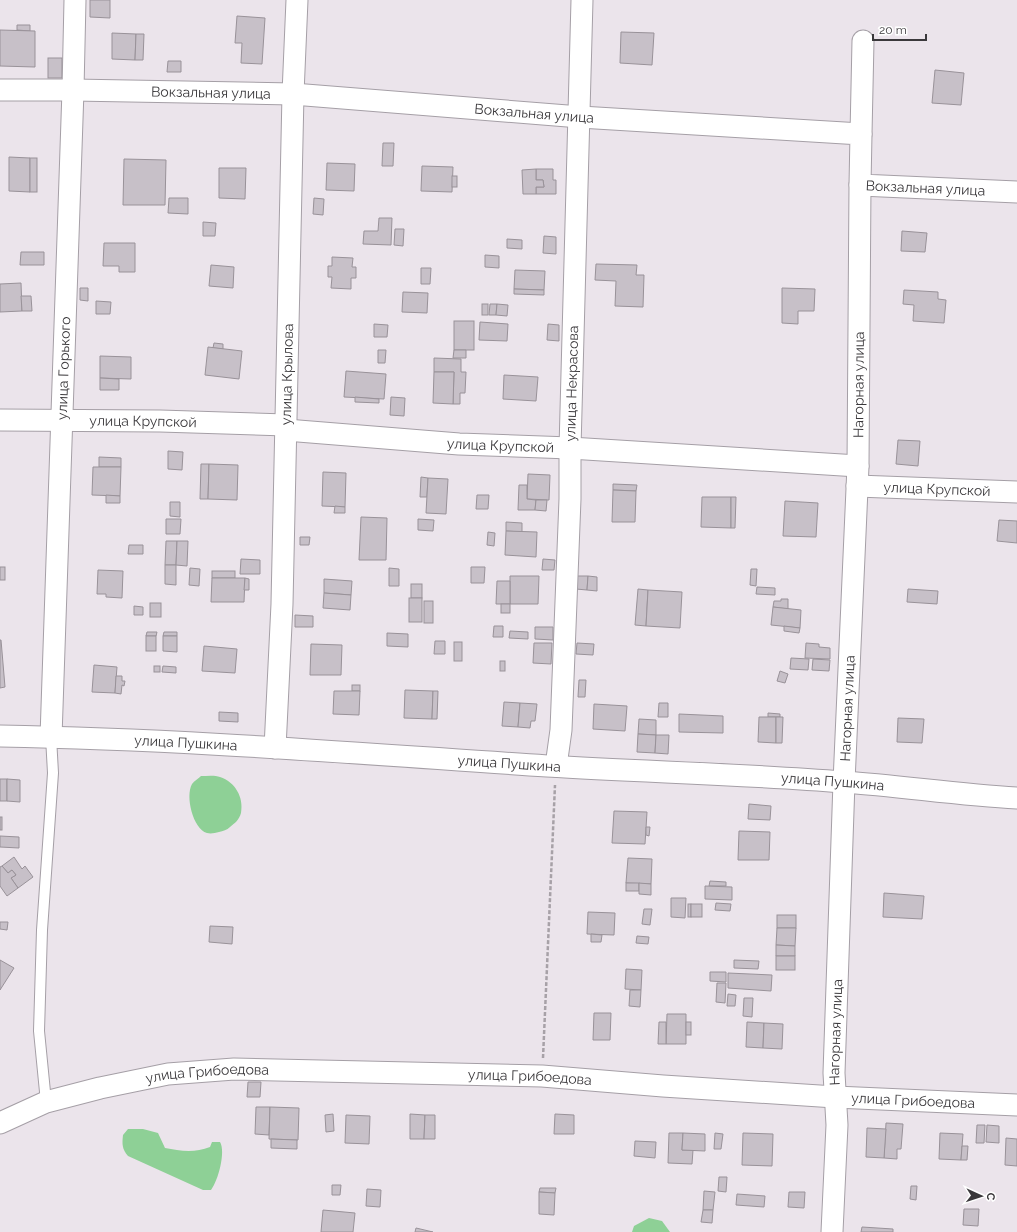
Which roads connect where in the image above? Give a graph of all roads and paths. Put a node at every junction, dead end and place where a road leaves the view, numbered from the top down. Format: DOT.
graph roads {
  1 [pos="75,0"];
  2 [pos="297,0"];
  3 [pos="582,0"];
  4 [pos="863,41"];
  5 [pos="0,90"];
  6 [pos="73,90"];
  7 [pos="293,94"];
  8 [pos="580,117"];
  9 [pos="861,134"];
  10 [pos="860,185"];
  11 [pos="1017,192"];
  12 [pos="0,420"];
  13 [pos="62,420"];
  14 [pos="286,427"];
  15 [pos="570,448"];
  16 [pos="858,476"];
  17 [pos="1017,492"];
  18 [pos="0,736"];
  19 [pos="51,737"];
  20 [pos="275,748"];
  21 [pos="556,766"];
  22 [pos="844,782"];
  23 [pos="1017,798"];
  24 [pos="542,1076"];
  25 [pos="835,1097"];
  26 [pos="46,1102"];
  27 [pos="1017,1105"];
  28 [pos="0,1123"];
  29 [pos="832,1232"];
  1 -- 6 [label="street, улица Горького"];
  2 -- 7 [label="street, улица Крылова"];
  3 -- 8 [label="street, улица Некрасова"];
  4 -- 9 [label="street"];
  5 -- 6 [label="street, Вокзальная улица"];
  6 -- 7 [label="street, Вокзальная улица"];
  6 -- 13 [label="street, улица Горького"];
  7 -- 8 [label="street, Вокзальная улица"];
  7 -- 14 [label="street, улица Крылова"];
  8 -- 9 [label="street, Вокзальная улица"];
  8 -- 15 [label="street, улица Некрасова"];
  9 -- 10 [label="street, Вокзальная улица"];
  10 -- 11 [label="street, Вокзальная улица"];
  10 -- 16 [label="street, Нагорная улица"];
  12 -- 13 [label="street, улица Крупской"];
  13 -- 14 [label="street, улица Крупской"];
  13 -- 19 [label="street, улица Горького"];
  14 -- 15 [label="street, улица Крупской"];
  14 -- 20 [label="street, улица Крылова"];
  15 -- 16 [label="street, улица Крупской"];
  15 -- 21 [label="street, улица Некрасова"];
  16 -- 17 [label="street, улица Крупской"];
  16 -- 22 [label="street, Нагорная улица"];
  18 -- 19 [label="street, улица Пушкина"];
  19 -- 20 [label="street, улица Пушкина"];
  19 -- 26 [label="lane"];
  20 -- 21 [label="street, улица Пушкина"];
  21 -- 22 [label="street, улица Пушкина"];
  21 -- 24 [label="path"];
  22 -- 23 [label="street, улица Пушкина"];
  22 -- 25 [label="street, Нагорная улица"];
  24 -- 25 [label="street, улица Грибоедова"];
  24 -- 26 [label="street, улица Грибоедова"];
  25 -- 27 [label="street, улица Грибоедова"];
  25 -- 29 [label="street, Нагорная улица"];
  26 -- 28 [label="street, улица Грибоедова"];
}
